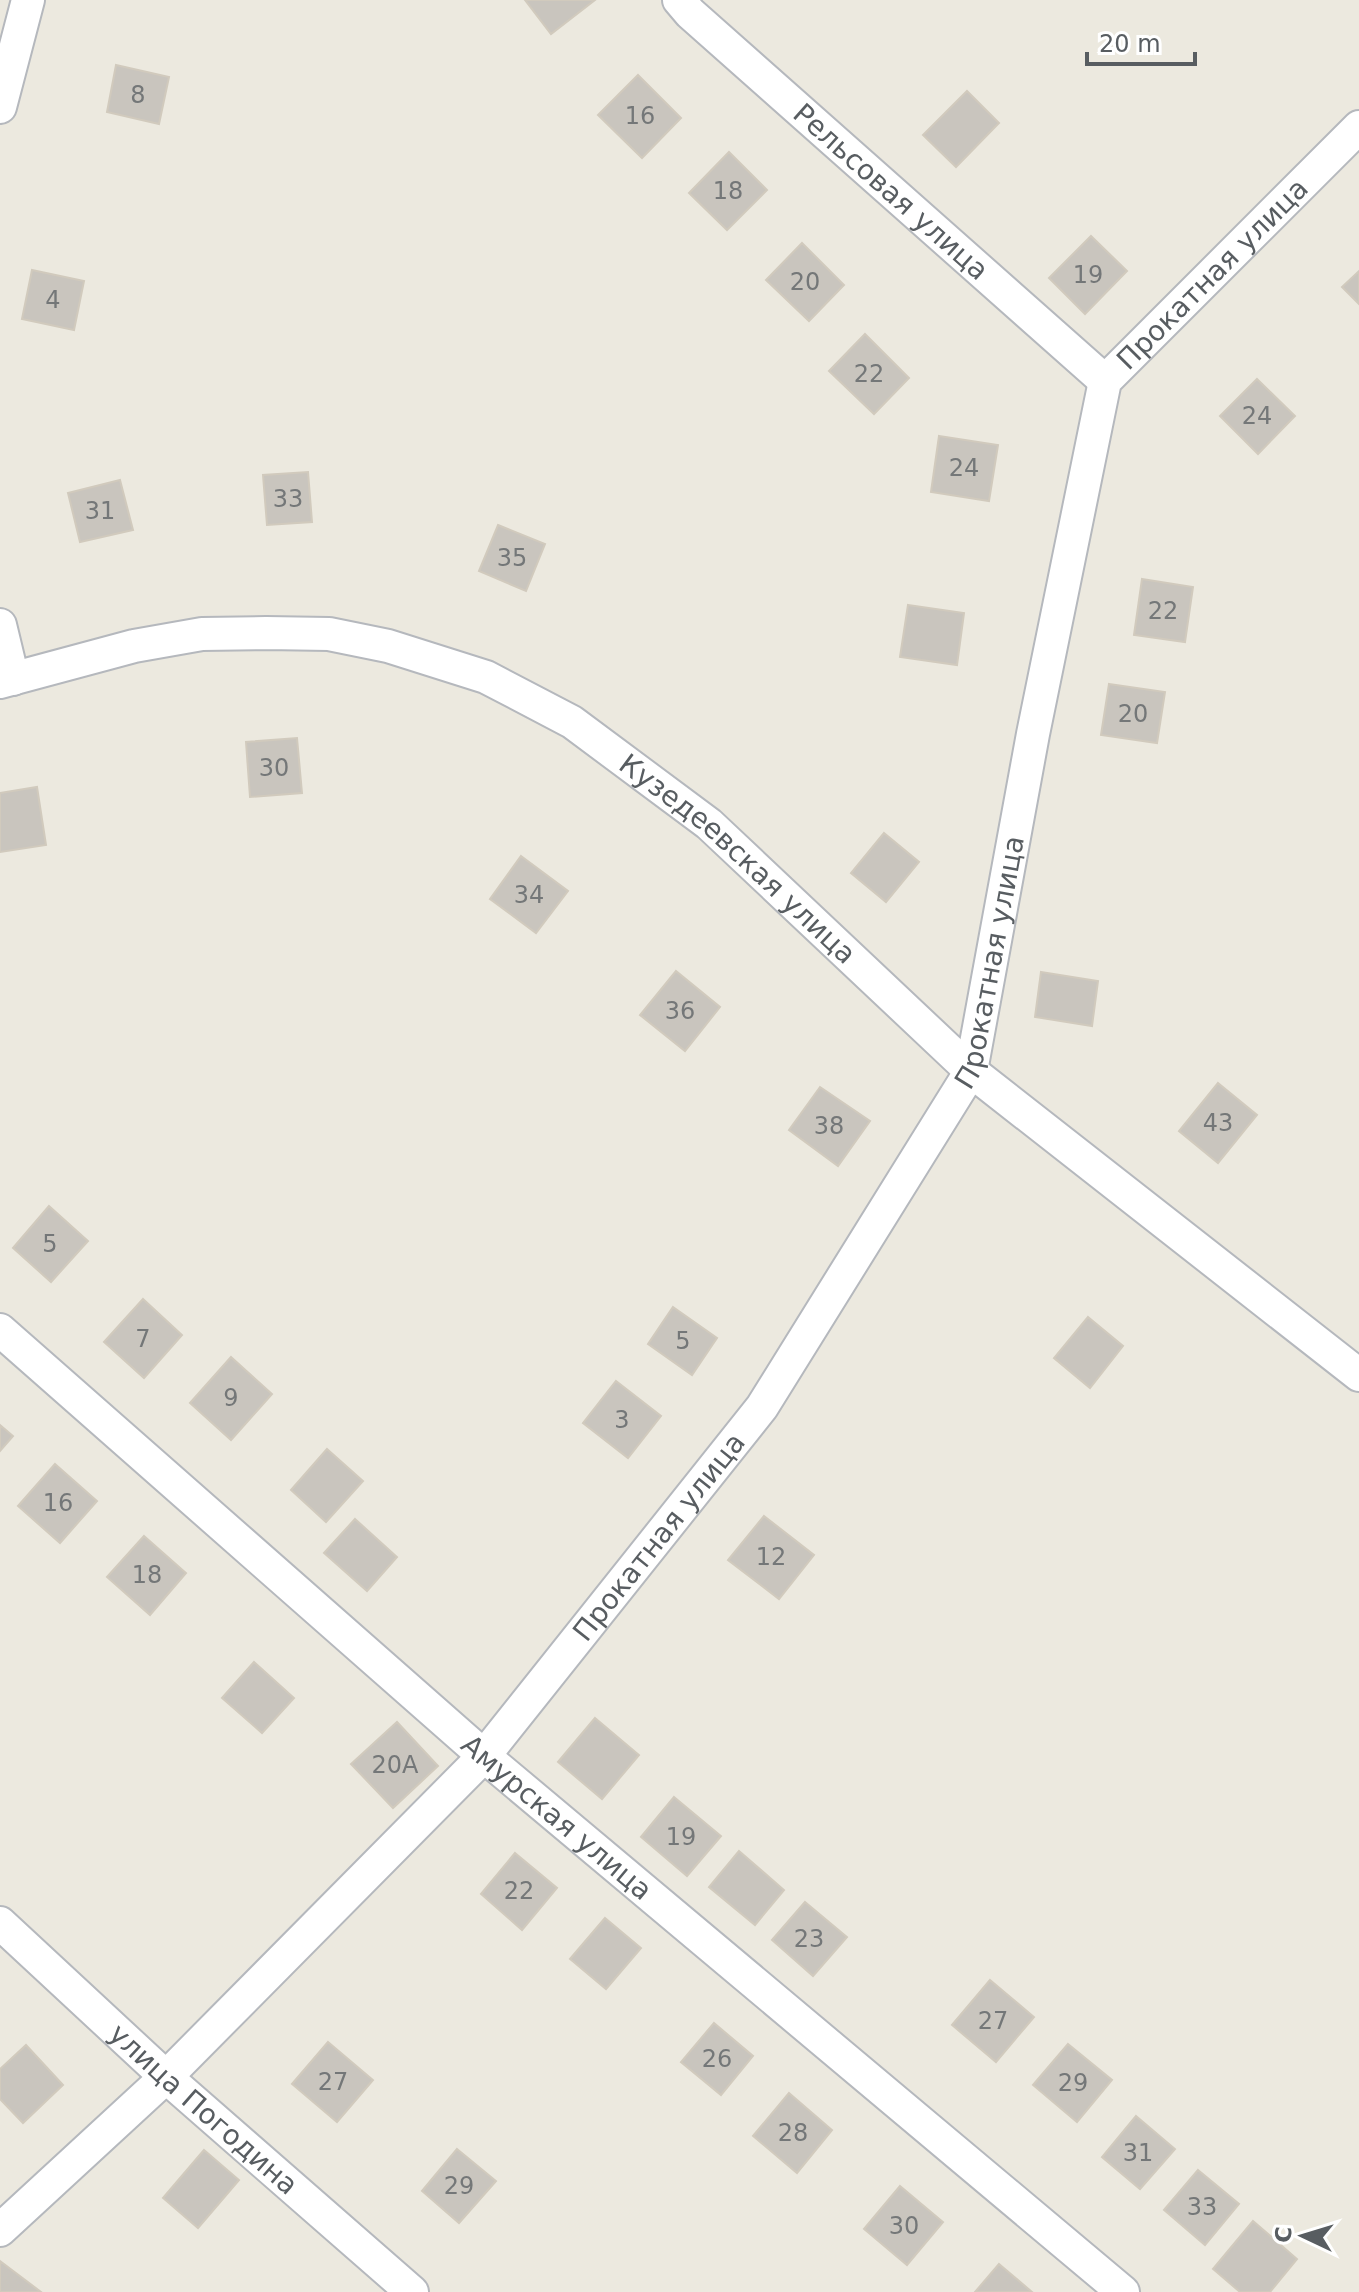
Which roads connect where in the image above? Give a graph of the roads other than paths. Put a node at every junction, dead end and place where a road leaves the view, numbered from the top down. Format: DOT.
graph roads {
  1 [pos="28,0"];
  2 [pos="679,0"];
  3 [pos="0,107"];
  4 [pos="1359,127"];
  5 [pos="1105,381"];
  6 [pos="0,625"];
  7 [pos="7,681"];
  8 [pos="971,1071"];
  9 [pos="0,1330"];
  10 [pos="1359,1375"];
  11 [pos="484,1756"];
  12 [pos="0,1923"];
  13 [pos="166,2077"];
  14 [pos="0,2230"];
  15 [pos="412,2292"];
  16 [pos="1123,2292"];
  1 -- 3 [label="street"];
  2 -- 5 [label="street, Рельсовая улица"];
  4 -- 5 [label="street, Прокатная улица"];
  5 -- 8 [label="street, Прокатная улица"];
  6 -- 7 [label="street"];
  7 -- 8 [label="street, Кузедеевская улица"];
  8 -- 10 [label="street, Кузедеевская улица"];
  8 -- 11 [label="street, Прокатная улица"];
  9 -- 11 [label="street, Амурская улица"];
  11 -- 13 [label="street, Прокатная улица"];
  11 -- 16 [label="street, Амурская улица"];
  12 -- 13 [label="street, улица Погодина"];
  13 -- 14 [label="street, Прокатная улица"];
  13 -- 15 [label="street, улица Погодина"];
}
